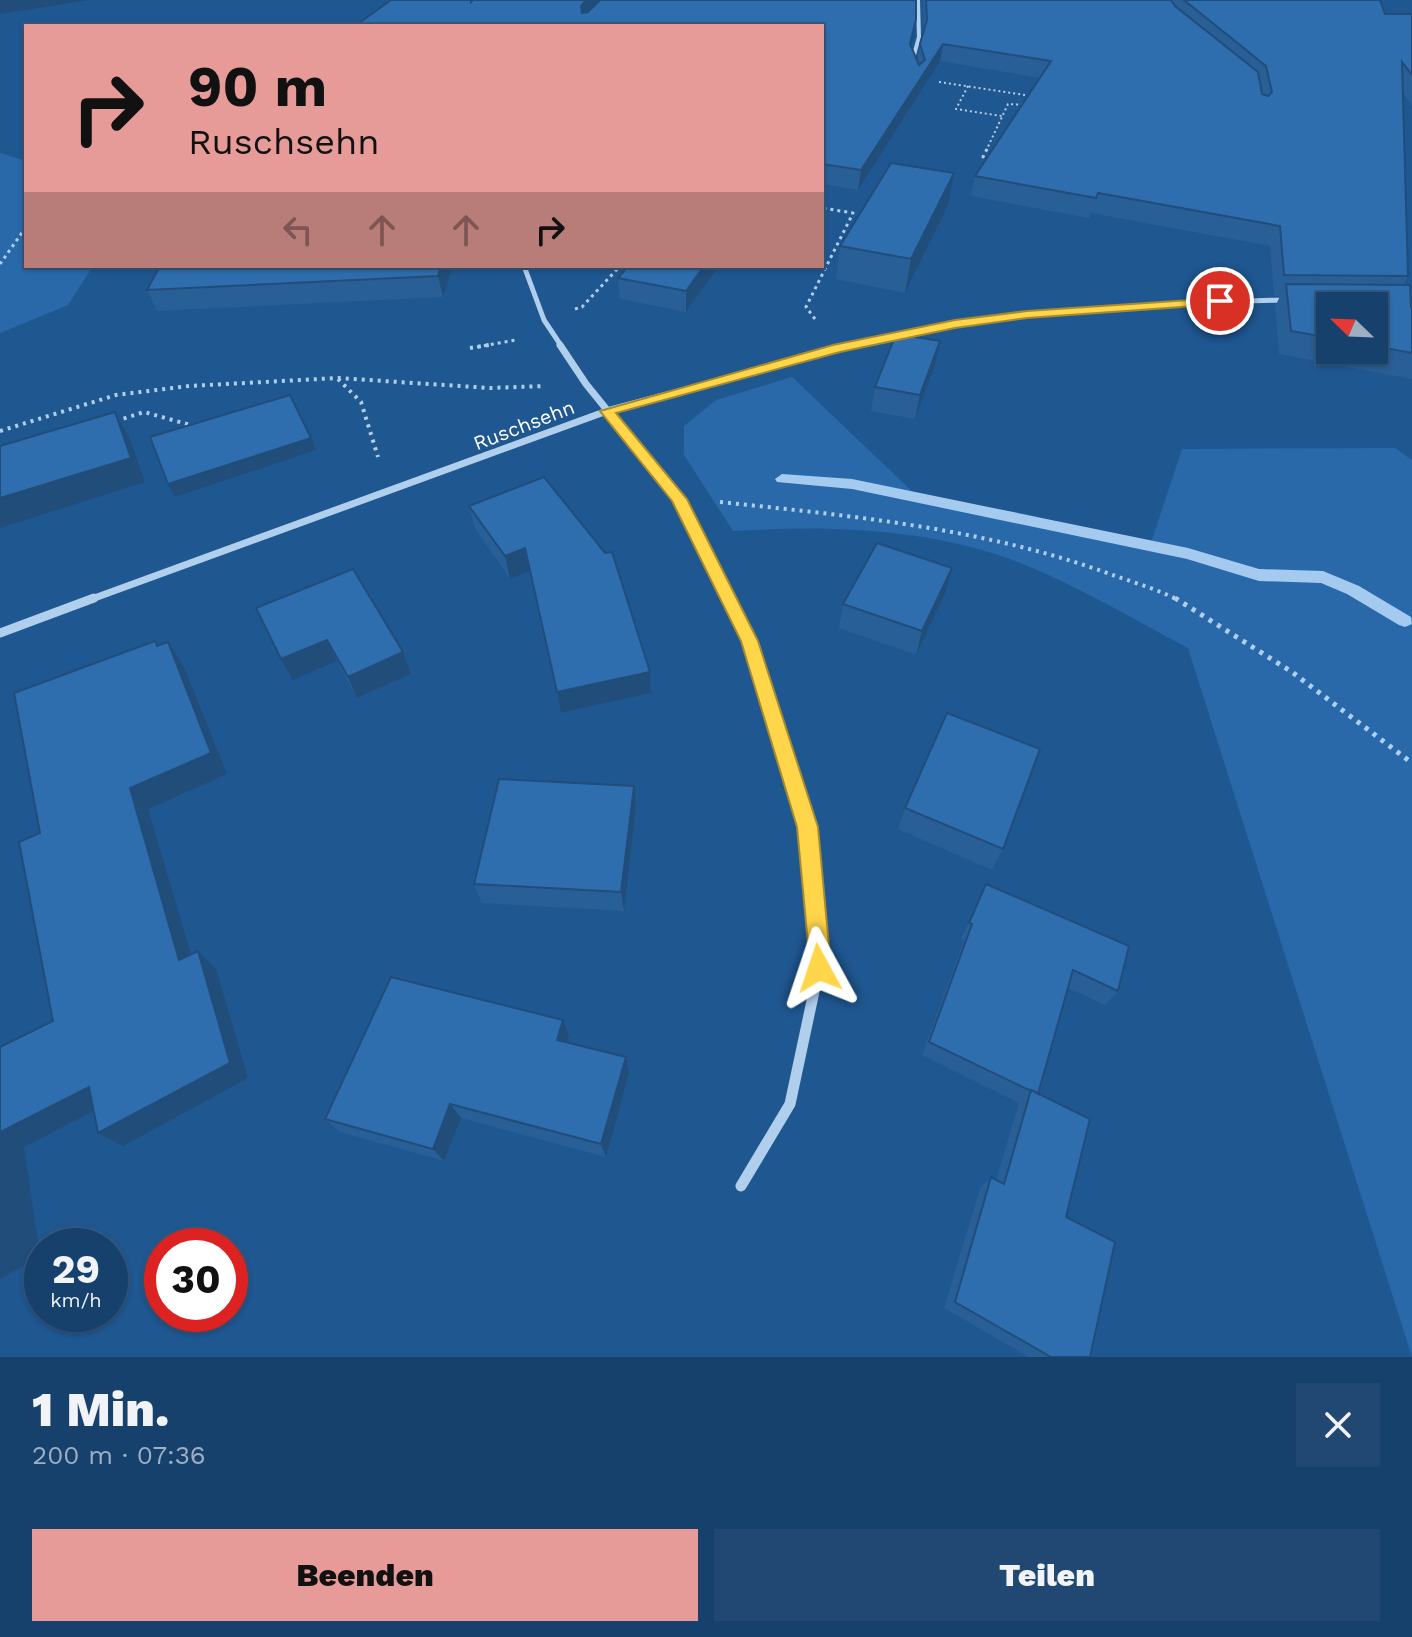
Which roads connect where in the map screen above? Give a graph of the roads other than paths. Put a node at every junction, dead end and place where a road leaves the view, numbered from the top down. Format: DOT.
graph roads {
  1 [pos="918,0"];
  2 [pos="917,78"];
  3 [pos="525,268"];
  4 [pos="1301,299"];
  5 [pos="607,411"];
  6 [pos="0,633"];
  7 [pos="741,1186"];
  1 -- 2 [label="street"];
  3 -- 5 [label="street"];
  4 -- 5 [label="street, Ruschsehn"];
  5 -- 6 [label="street, Ruschsehn"];
  5 -- 7 [label="street"];
}
